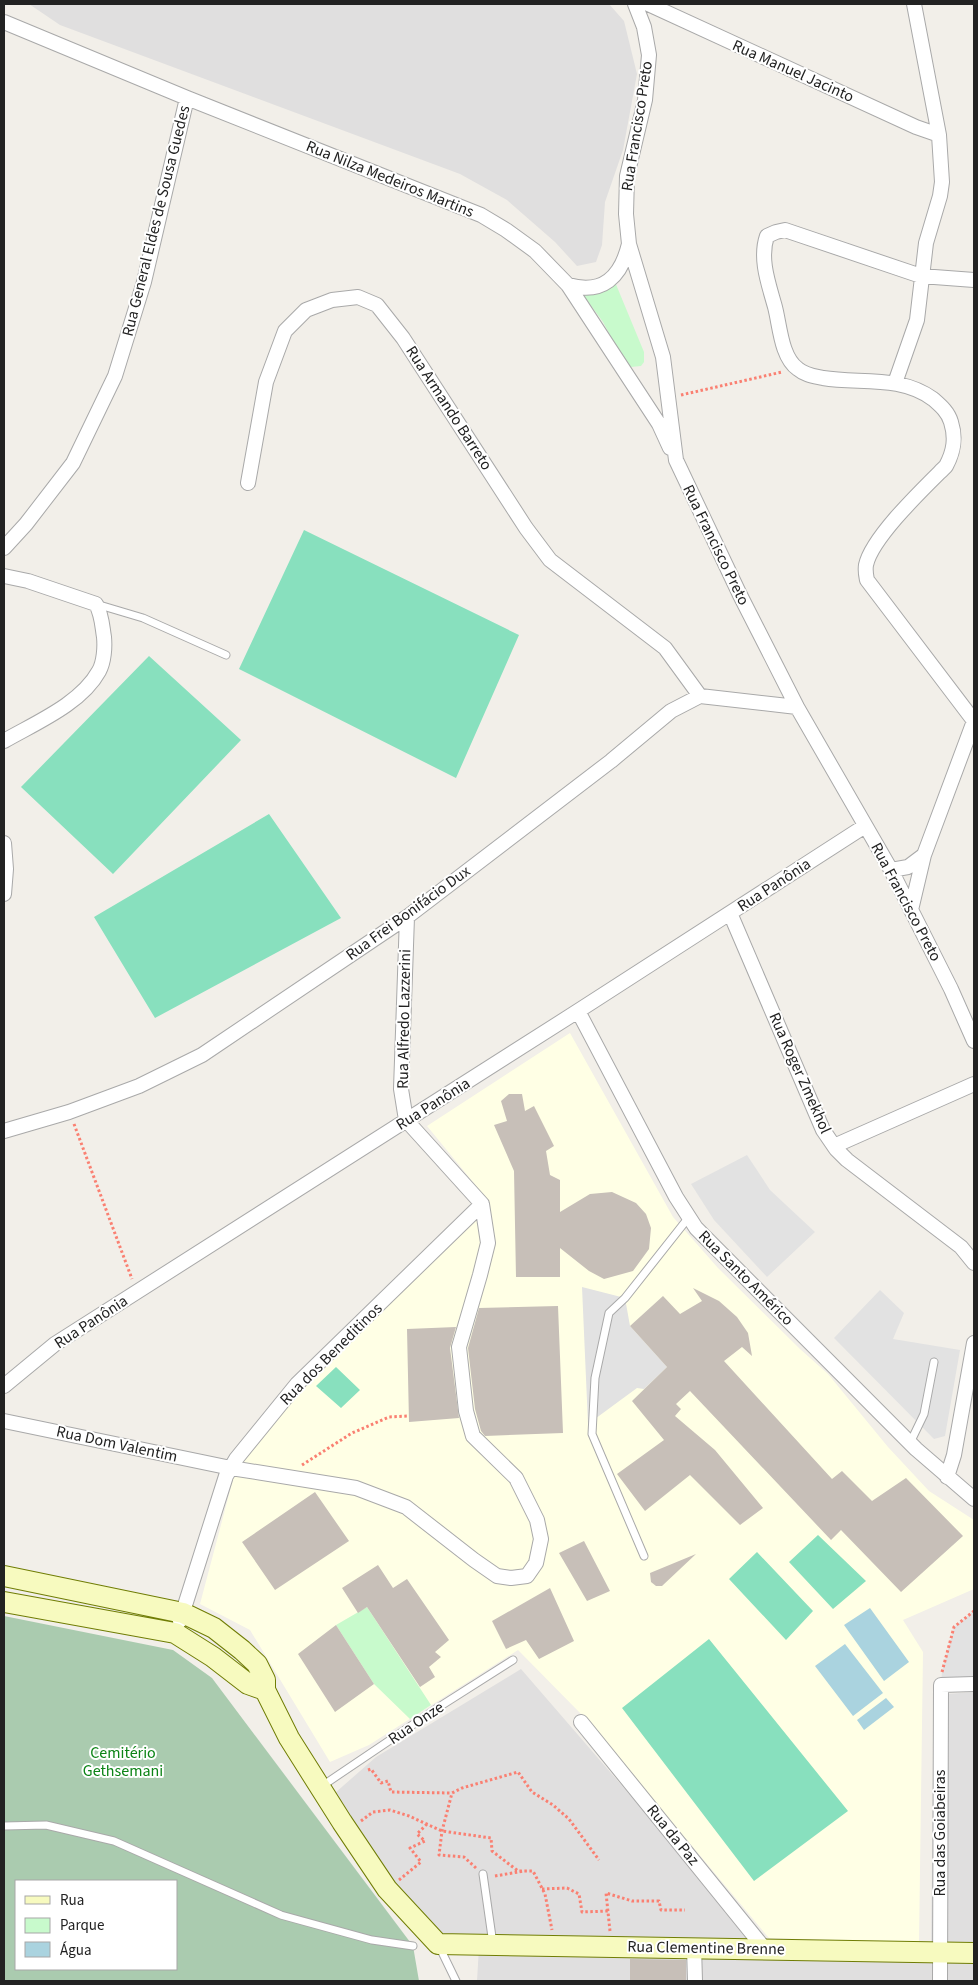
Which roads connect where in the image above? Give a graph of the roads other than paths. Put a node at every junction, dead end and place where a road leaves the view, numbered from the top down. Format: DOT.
graph roads {
  1 [pos="635,4"];
  2 [pos="648,4"];
  3 [pos="914,4"];
  4 [pos="5,21"];
  5 [pos="187,98"];
  6 [pos="940,135"];
  7 [pos="629,244"];
  8 [pos="921,276"];
  9 [pos="974,280"];
  10 [pos="568,285"];
  11 [pos="896,383"];
  12 [pos="676,460"];
  13 [pos="248,483"];
  14 [pos="4,548"];
  15 [pos="4,576"];
  16 [pos="96,604"];
  17 [pos="226,655"];
  18 [pos="700,696"];
  19 [pos="798,706"];
  20 [pos="974,721"];
  21 [pos="4,741"];
  22 [pos="865,826"];
  23 [pos="4,843"];
  24 [pos="924,855"];
  25 [pos="908,867"];
  26 [pos="891,870"];
  27 [pos="916,889"];
  28 [pos="4,894"];
  29 [pos="911,910"];
  30 [pos="730,913"];
  31 [pos="407,917"];
  32 [pos="578,1012"];
  33 [pos="974,1042"];
  34 [pos="974,1084"];
  35 [pos="406,1120"];
  36 [pos="4,1131"];
  37 [pos="834,1146"];
  38 [pos="482,1204"];
  39 [pos="689,1217"];
  40 [pos="974,1264"];
  41 [pos="974,1343"];
  42 [pos="934,1362"];
  43 [pos="4,1386"];
  44 [pos="4,1421"];
  45 [pos="910,1443"];
  46 [pos="231,1468"];
  47 [pos="947,1477"];
  48 [pos="974,1499"];
  49 [pos="644,1556"];
  50 [pos="4,1576"];
  51 [pos="4,1602"];
  52 [pos="184,1613"];
  53 [pos="175,1633"];
  54 [pos="513,1660"];
  55 [pos="974,1684"];
  56 [pos="265,1690"];
  57 [pos="581,1722"];
  58 [pos="320,1788"];
  59 [pos="4,1826"];
  60 [pos="484,1874"];
  61 [pos="438,1944"];
  62 [pos="493,1945"];
  63 [pos="413,1946"];
  64 [pos="694,1947"];
  65 [pos="764,1948"];
  66 [pos="940,1953"];
  67 [pos="974,1953"];
  68 [pos="456,1981"];
  69 [pos="695,1981"];
  70 [pos="940,1981"];
  1 -- 7 [label="street, Rua Francisco Preto"];
  2 -- 6 [label="street, Rua Manuel Jacinto"];
  3 -- 6 [label="street"];
  4 -- 5 [label="street, Rua Nilza Medeiros Martins"];
  5 -- 10 [label="street, Rua Nilza Medeiros Martins"];
  5 -- 14 [label="street, Rua General Eldes de Sousa Guedes"];
  6 -- 8 [label="street"];
  7 -- 10 [label="street"];
  7 -- 12 [label="street, Rua Francisco Preto"];
  8 -- 9 [label="street"];
  8 -- 11 [label="street"];
  8 -- 11 [label="street"];
  10 -- 12 [label="street, Rua Nilza Medeiros Martins"];
  11 -- 20 [label="street"];
  12 -- 19 [label="street, Rua Francisco Preto"];
  13 -- 18 [label="street, Rua Armando Barreto"];
  15 -- 16 [label="street"];
  16 -- 17 [label="lane"];
  16 -- 21 [label="street"];
  18 -- 19 [label="street"];
  18 -- 31 [label="street, Rua Frei Bonifácio Dux"];
  19 -- 22 [label="street, Rua Francisco Preto"];
  20 -- 24 [label="street"];
  22 -- 26 [label="street, Rua Francisco Preto"];
  22 -- 30 [label="street, Rua Panônia"];
  23 -- 28 [label="street"];
  24 -- 25 [label="street"];
  24 -- 27 [label="street"];
  25 -- 26 [label="street"];
  25 -- 27 [label="street"];
  26 -- 29 [label="street, Rua Francisco Preto"];
  27 -- 29 [label="street"];
  29 -- 33 [label="street, Rua Francisco Preto"];
  30 -- 32 [label="street, Rua Panônia"];
  30 -- 37 [label="street, Rua Roger Zmekhol"];
  31 -- 35 [label="street, Rua Alfredo Lazzerini"];
  31 -- 36 [label="street, Rua Frei Bonifácio Dux"];
  32 -- 35 [label="street, Rua Panônia"];
  32 -- 39 [label="street, Rua Santo Américo"];
  34 -- 37 [label="street"];
  35 -- 38 [label="street"];
  35 -- 43 [label="street, Rua Panônia"];
  37 -- 40 [label="street, Rua Roger Zmekhol"];
  38 -- 46 [label="street, Rua dos Beneditinos"];
  38 -- 46 [label="street, Rua Dom Valentim"];
  39 -- 45 [label="street, Rua Santo Américo"];
  39 -- 49 [label="lane"];
  41 -- 47 [label="street"];
  42 -- 45 [label="lane"];
  44 -- 46 [label="street, Rua Dom Valentim"];
  45 -- 47 [label="street, Rua Santo Américo"];
  46 -- 52 [label="street, Rua dos Beneditinos"];
  47 -- 48 [label="street, Rua Santo Américo"];
  50 -- 52 [label="street"];
  51 -- 53 [label="street"];
  52 -- 53 [label="street, Rua dos Beneditinos"];
  52 -- 56 [label="street"];
  53 -- 56 [label="street"];
  54 -- 58 [label="lane, Rua Onze"];
  55 -- 66 [label="street, Rua das Goiabeiras"];
  56 -- 58 [label="street"];
  57 -- 65 [label="street, Rua da Paz"];
  58 -- 61 [label="street"];
  59 -- 63 [label="lane"];
  60 -- 62 [label="lane"];
  61 -- 62 [label="street, Rua Clementine Brenne"];
  61 -- 68 [label="lane"];
  62 -- 64 [label="street, Rua Clementine Brenne"];
  64 -- 65 [label="street, Rua Clementine Brenne"];
  64 -- 69 [label="street"];
  65 -- 66 [label="street, Rua Clementine Brenne"];
  66 -- 67 [label="street, Rua Clementine Brenne"];
  66 -- 70 [label="street, Rua das Goiabeiras"];
}
